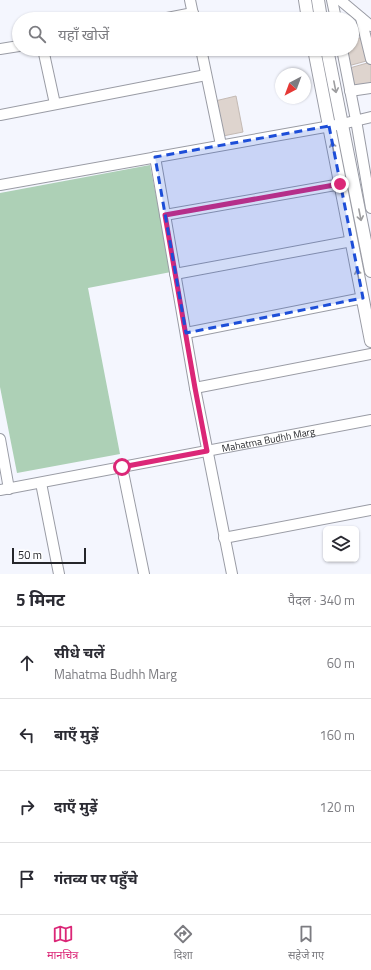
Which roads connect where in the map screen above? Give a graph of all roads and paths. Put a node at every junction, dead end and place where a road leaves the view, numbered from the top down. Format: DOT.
graph roads {
  1 [pos="190,0"];
  2 [pos="305,0"];
  3 [pos="318,0"];
  4 [pos="332,0"];
  5 [pos="340,0"];
  6 [pos="193,12"];
  7 [pos="307,12"];
  8 [pos="320,12"];
  9 [pos="335,12"];
  10 [pos="354,12"];
  11 [pos="361,18"];
  12 [pos="371,26"];
  13 [pos="12,47"];
  14 [pos="0,49"];
  15 [pos="45,56"];
  16 [pos="202,56"];
  17 [pos="315,56"];
  18 [pos="328,56"];
  19 [pos="343,56"];
  20 [pos="371,59"];
  21 [pos="206,75"];
  22 [pos="371,88"];
  23 [pos="350,91"];
  24 [pos="55,104"];
  25 [pos="0,115"];
  26 [pos="371,117"];
  27 [pos="356,120"];
  28 [pos="342,124"];
  29 [pos="329,126"];
  30 [pos="220,145"];
  31 [pos="155,157"];
  32 [pos="368,172"];
  33 [pos="340,184"];
  34 [pos="0,185"];
  35 [pos="371,208"];
  36 [pos="165,215"];
  37 [pos="352,241"];
  38 [pos="371,271"];
  39 [pos="175,274"];
  40 [pos="363,298"];
  41 [pos="186,333"];
  42 [pos="371,341"];
  43 [pos="371,354"];
  44 [pos="195,388"];
  45 [pos="371,420"];
  46 [pos="0,439"];
  47 [pos="207,451"];
  48 [pos="122,467"];
  49 [pos="41,482"];
  50 [pos="5,489"];
  51 [pos="371,510"];
  52 [pos="224,538"];
  53 [pos="59,574"];
  54 [pos="144,574"];
  55 [pos="232,574"];
  1 -- 6 [label="street"];
  2 -- 7 [label="street"];
  3 -- 8 [label="street"];
  4 -- 9 [label="street"];
  5 -- 10 [label="street"];
  11 -- 12 [label="street"];
  11 -- 20 [label="street"];
  13 -- 14 [label="street"];
  15 -- 24 [label="street"];
  16 -- 21 [label="street"];
  17 -- 29 [label="street"];
  18 -- 28 [label="street, one-way"];
  19 -- 23 [label="street"];
  21 -- 24 [label="street"];
  21 -- 30 [label="street"];
  22 -- 23 [label="street"];
  23 -- 27 [label="street"];
  24 -- 25 [label="street"];
  26 -- 27 [label="street"];
  27 -- 28 [label="street"];
  27 -- 32 [label="street"];
  28 -- 29 [label="street"];
  28 -- 38 [label="street, one-way"];
  29 -- 30 [label="street"];
  33 -- 29 [label="street, one-way"];
  30 -- 31 [label="street"];
  31 -- 34 [label="street"];
  31 -- 36 [label="street"];
  32 -- 35 [label="street"];
  33 -- 36 [label="street"];
  33 -- 37 [label="street"];
  36 -- 39 [label="street"];
  37 -- 39 [label="street"];
  40 -- 37 [label="street, one-way"];
  39 -- 41 [label="street"];
  40 -- 41 [label="street"];
  40 -- 42 [label="street"];
  41 -- 44 [label="street"];
  43 -- 44 [label="street"];
  44 -- 47 [label="street"];
  45 -- 47 [label="street, Mahatma Budhh Marg"];
  46 -- 50 [label="street"];
  47 -- 48 [label="street, Mahatma Budhh Marg"];
  47 -- 52 [label="street"];
  48 -- 49 [label="street, Mahatma Budhh Marg"];
  48 -- 54 [label="street"];
  49 -- 50 [label="street, Mahatma Budhh Marg"];
  49 -- 53 [label="street"];
  51 -- 52 [label="street"];
  52 -- 55 [label="street"];
}
